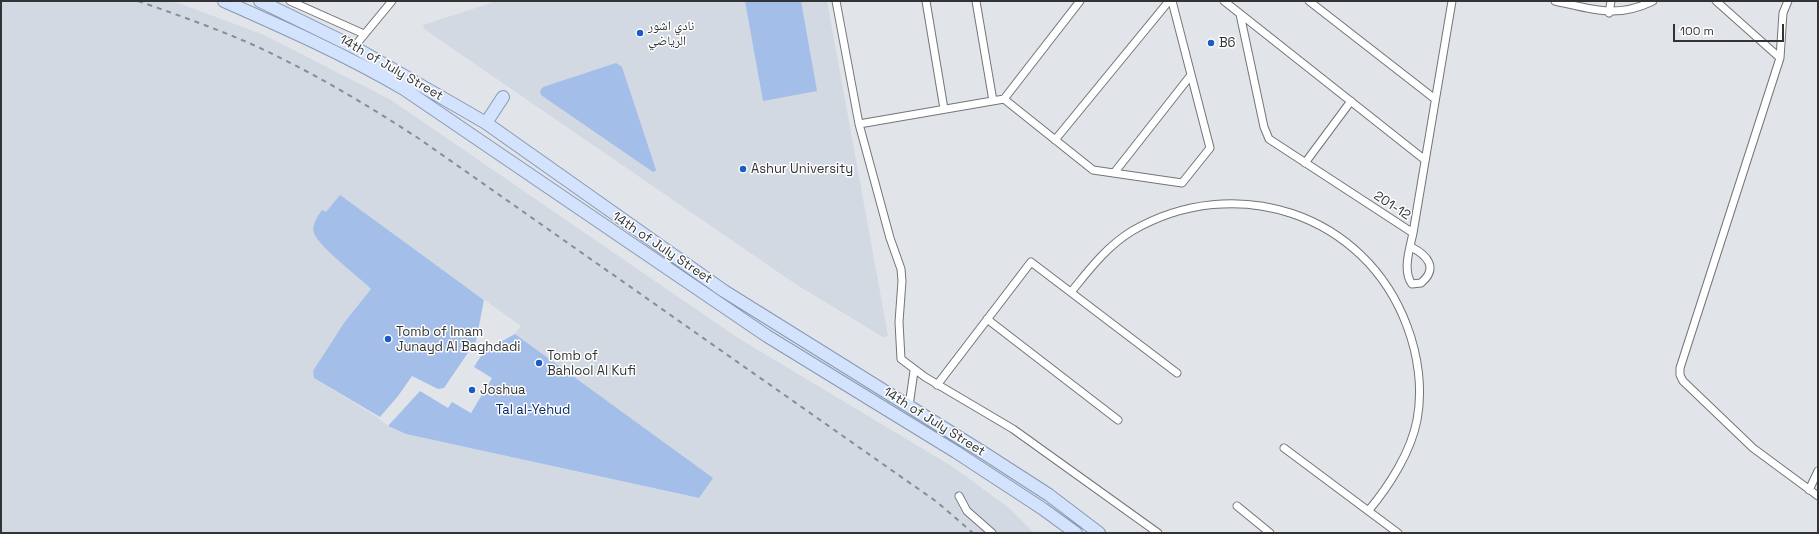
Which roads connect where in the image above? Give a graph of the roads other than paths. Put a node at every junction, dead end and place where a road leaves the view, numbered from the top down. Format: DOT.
graph roads {
  1 [pos="224,1"];
  2 [pos="260,1"];
  3 [pos="290,1"];
  4 [pos="392,1"];
  5 [pos="836,1"];
  6 [pos="926,1"];
  7 [pos="976,1"];
  8 [pos="1080,1"];
  9 [pos="1169,1"];
  10 [pos="1172,1"];
  11 [pos="1224,1"];
  12 [pos="1309,1"];
  13 [pos="1452,1"];
  14 [pos="1555,1"];
  15 [pos="1611,1"];
  16 [pos="1653,1"];
  17 [pos="1716,1"];
  18 [pos="1788,1"];
  19 [pos="1609,13"];
  20 [pos="1240,14"];
  21 [pos="364,34"];
  22 [pos="354,47"];
  23 [pos="1780,58"];
  24 [pos="1191,75"];
  25 [pos="503,97"];
  26 [pos="1004,99"];
  27 [pos="1435,99"];
  28 [pos="993,101"];
  29 [pos="1351,101"];
  30 [pos="944,109"];
  31 [pos="486,123"];
  32 [pos="859,124"];
  33 [pos="1055,140"];
  34 [pos="1425,160"];
  35 [pos="1305,163"];
  36 [pos="1114,173"];
  37 [pos="1413,234"];
  38 [pos="1411,247"];
  39 [pos="1071,292"];
  40 [pos="987,319"];
  41 [pos="914,371"];
  42 [pos="1177,373"];
  43 [pos="937,385"];
  44 [pos="909,406"];
  45 [pos="1118,420"];
  46 [pos="1284,448"];
  47 [pos="1818,471"];
  48 [pos="1809,490"];
  49 [pos="959,496"];
  50 [pos="1818,496"];
  51 [pos="1237,506"];
  52 [pos="1369,510"];
  53 [pos="992,533"];
  54 [pos="1076,533"];
  55 [pos="1099,533"];
  56 [pos="1158,533"];
  57 [pos="1270,533"];
  58 [pos="1398,533"];
  1 -- 54 [label="main road, 14th of July Street"];
  2 -- 22 [label="main road, 14th of July Street"];
  3 -- 21 [label="street"];
  4 -- 21 [label="street"];
  5 -- 32 [label="street"];
  6 -- 30 [label="street"];
  7 -- 28 [label="street"];
  8 -- 26 [label="street"];
  9 -- 33 [label="street"];
  10 -- 24 [label="street"];
  11 -- 20 [label="street"];
  12 -- 27 [label="street"];
  13 -- 27 [label="street, 201-12"];
  14 -- 19 [label="street"];
  15 -- 19 [label="street"];
  16 -- 19 [label="street"];
  17 -- 23 [label="street"];
  18 -- 23 [label="street"];
  20 -- 29 [label="street"];
  20 -- 35 [label="street, 201-12"];
  21 -- 22 [label="street"];
  22 -- 31 [label="main road, 14th of July Street"];
  23 -- 48 [label="street"];
  24 -- 36 [label="street"];
  24 -- 36 [label="street"];
  25 -- 31 [label="main road"];
  26 -- 28 [label="street"];
  26 -- 33 [label="street"];
  27 -- 34 [label="street, 201-12"];
  28 -- 30 [label="street"];
  29 -- 34 [label="street"];
  29 -- 35 [label="street"];
  30 -- 32 [label="street"];
  31 -- 44 [label="main road, 14th of July Street"];
  32 -- 41 [label="street"];
  33 -- 36 [label="street"];
  34 -- 37 [label="street, 201-12"];
  35 -- 37 [label="street, 201-12"];
  37 -- 38 [label="street"];
  38 -- 38 [label="street"];
  39 -- 40 [label="street"];
  39 -- 42 [label="street"];
  39 -- 52 [label="street"];
  40 -- 43 [label="street"];
  40 -- 45 [label="street"];
  41 -- 43 [label="street"];
  41 -- 44 [label="street"];
  43 -- 56 [label="street"];
  44 -- 55 [label="main road, 14th of July Street"];
  46 -- 52 [label="street"];
  47 -- 48 [label="street"];
  48 -- 50 [label="street"];
  49 -- 53 [label="street"];
  51 -- 57 [label="street"];
  52 -- 58 [label="street"];
}
